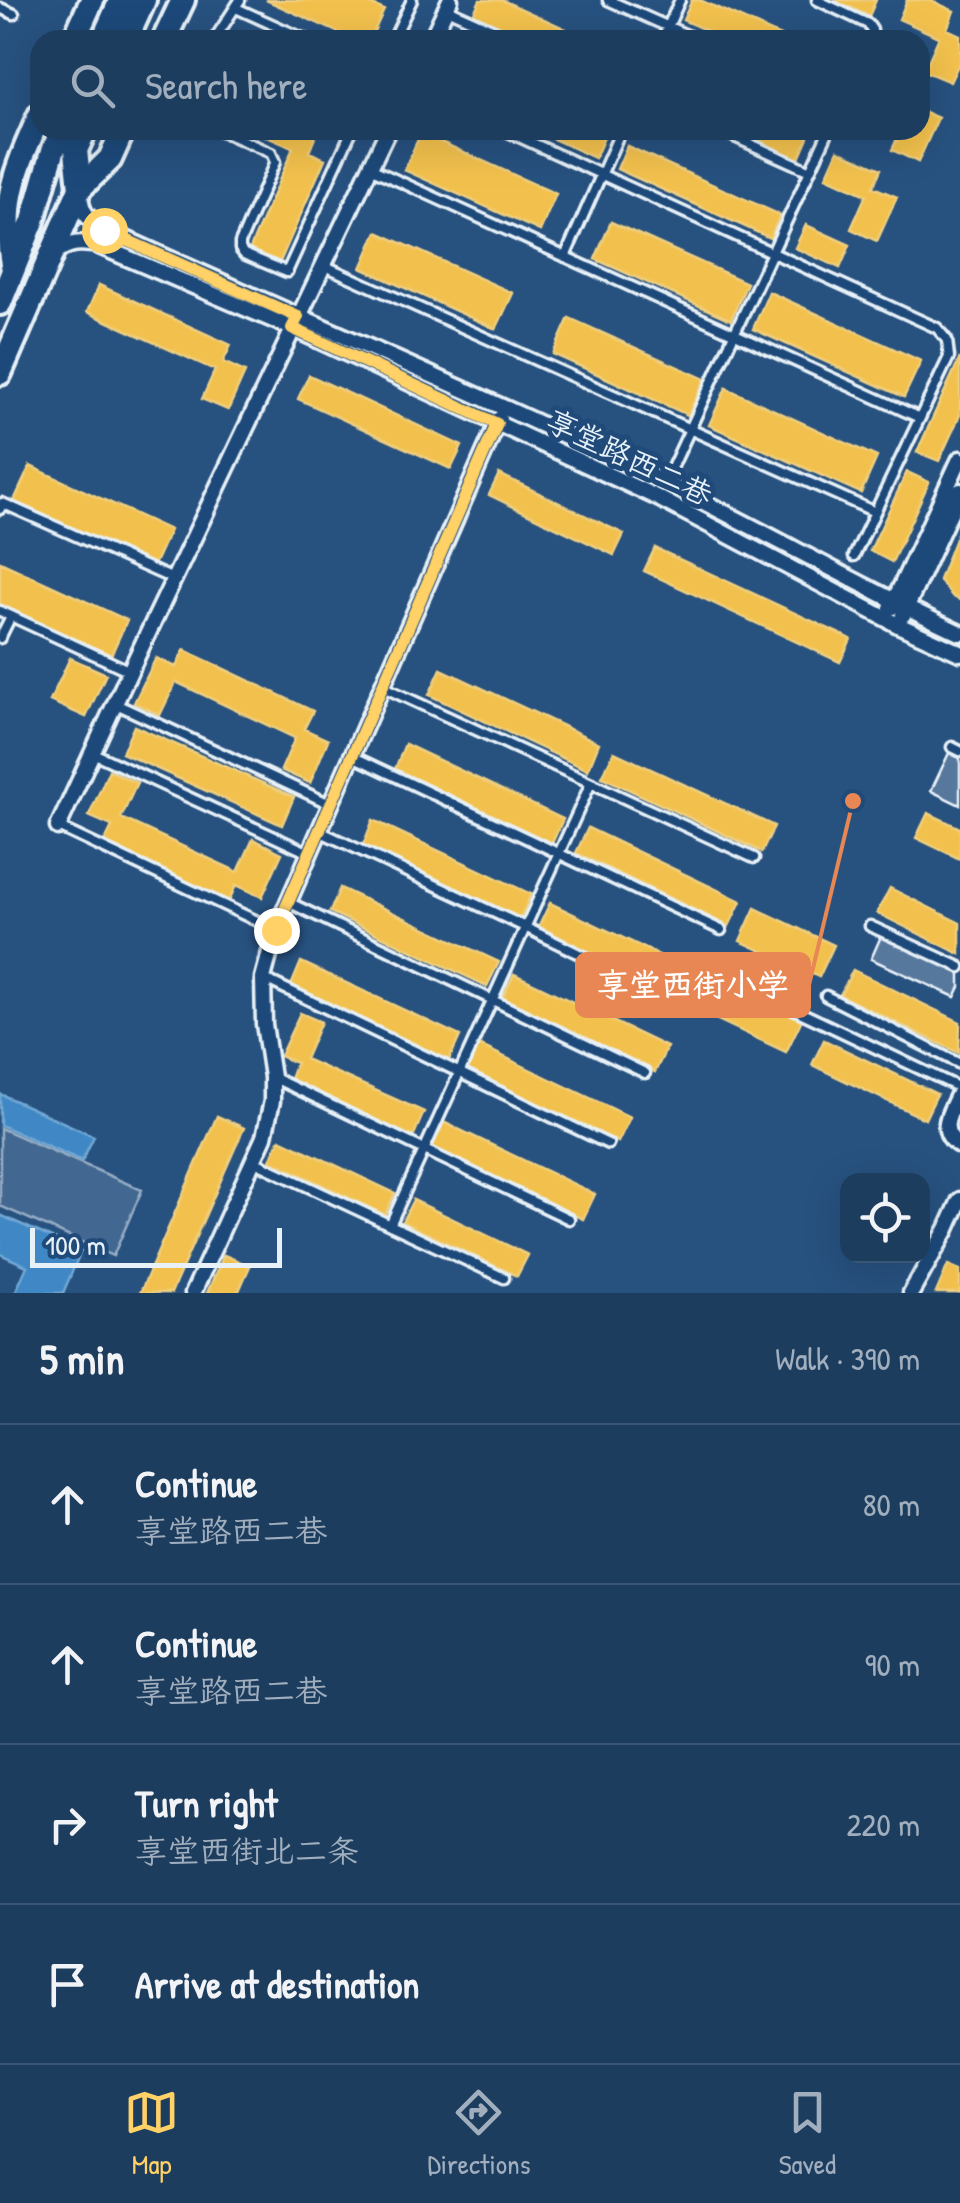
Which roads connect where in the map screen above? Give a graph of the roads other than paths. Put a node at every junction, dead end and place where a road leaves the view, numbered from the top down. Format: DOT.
graph roads {
  1 [pos="92,0"];
  2 [pos="121,0"];
  3 [pos="144,0"];
  4 [pos="182,0"];
  5 [pos="412,0"];
  6 [pos="608,0"];
  7 [pos="680,0"];
  8 [pos="816,0"];
  9 [pos="238,4"];
  10 [pos="448,4"];
  11 [pos="0,8"];
  12 [pos="14,14"];
  13 [pos="668,26"];
  14 [pos="78,30"];
  15 [pos="108,30"];
  16 [pos="130,30"];
  17 [pos="168,30"];
  18 [pos="221,30"];
  19 [pos="287,30"];
  20 [pos="398,30"];
  21 [pos="436,30"];
  22 [pos="497,30"];
  23 [pos="666,30"];
  24 [pos="677,30"];
  25 [pos="872,30"];
  26 [pos="30,138"];
  27 [pos="58,140"];
  28 [pos="81,140"];
  29 [pos="119,140"];
  30 [pos="242,140"];
  31 [pos="347,140"];
  32 [pos="383,140"];
  33 [pos="526,140"];
  34 [pos="616,140"];
  35 [pos="740,140"];
  36 [pos="824,140"];
  37 [pos="370,168"];
  38 [pos="810,171"];
  39 [pos="601,174"];
  40 [pos="80,188"];
  41 [pos="5,191"];
  42 [pos="5,247"];
  43 [pos="772,253"];
  44 [pos="51,255"];
  45 [pos="565,257"];
  46 [pos="323,265"];
  47 [pos="0,304"];
  48 [pos="295,323"];
  49 [pos="734,334"];
  50 [pos="0,372"];
  51 [pos="505,408"];
  52 [pos="920,418"];
  53 [pos="497,424"];
  54 [pos="690,429"];
  55 [pos="960,459"];
  56 [pos="665,483"];
  57 [pos="960,491"];
  58 [pos="658,498"];
  59 [pos="0,508"];
  60 [pos="875,512"];
  61 [pos="854,556"];
  62 [pos="173,580"];
  63 [pos="900,605"];
  64 [pos="0,611"];
  65 [pos="10,616"];
  66 [pos="892,622"];
  67 [pos="960,632"];
  68 [pos="0,638"];
  69 [pos="960,653"];
  70 [pos="130,671"];
  71 [pos="381,686"];
  72 [pos="114,703"];
  73 [pos="92,752"];
  74 [pos="350,755"];
  75 [pos="591,783"];
  76 [pos="330,804"];
  77 [pos="58,827"];
  78 [pos="318,831"];
  79 [pos="308,853"];
  80 [pos="559,853"];
  81 [pos="754,858"];
  82 [pos="288,902"];
  83 [pos="870,926"];
  84 [pos="524,927"];
  85 [pos="276,930"];
  86 [pos="721,930"];
  87 [pos="960,967"];
  88 [pos="724,976"];
  89 [pos="263,978"];
  90 [pos="826,996"];
  91 [pos="493,1000"];
  92 [pos="680,1004"];
  93 [pos="960,1064"];
  94 [pos="645,1072"];
  95 [pos="460,1073"];
  96 [pos="272,1078"];
  97 [pos="960,1090"];
  98 [pos="608,1144"];
  99 [pos="960,1146"];
  100 [pos="424,1150"];
  101 [pos="254,1161"];
  102 [pos="960,1200"];
  103 [pos="569,1220"];
  104 [pos="390,1225"];
  105 [pos="953,1232"];
  106 [pos="504,1278"];
  107 [pos="193,1293"];
  108 [pos="911,1293"];
  1 -- 14 [label="main road"];
  2 -- 15 [label="main road"];
  3 -- 16 [label="main road"];
  4 -- 17 [label="main road"];
  5 -- 20 [label="lane"];
  6 -- 13 [label="lane"];
  7 -- 13 [label="lane"];
  8 -- 25 [label="lane"];
  9 -- 18 [label="lane"];
  9 -- 19 [label="lane"];
  10 -- 21 [label="street"];
  10 -- 22 [label="lane"];
  11 -- 12 [label="lane"];
  13 -- 23 [label="lane"];
  13 -- 24 [label="lane"];
  26 -- 41 [label="main road"];
  27 -- 42 [label="main road"];
  28 -- 40 [label="main road"];
  29 -- 40 [label="main road"];
  30 -- 31 [label="lane"];
  32 -- 37 [label="street"];
  33 -- 39 [label="lane"];
  34 -- 39 [label="lane"];
  35 -- 38 [label="lane"];
  36 -- 38 [label="lane"];
  37 -- 45 [label="lane"];
  37 -- 46 [label="street"];
  38 -- 43 [label="lane"];
  39 -- 43 [label="lane"];
  39 -- 45 [label="lane"];
  40 -- 44 [label="main road"];
  40 -- 48 [label="street, 享堂路西二巷"];
  41 -- 42 [label="main road"];
  42 -- 47 [label="main road"];
  43 -- 49 [label="lane"];
  43 -- 52 [label="lane"];
  44 -- 48 [label="street, 享堂路西二巷"];
  44 -- 50 [label="main road"];
  45 -- 49 [label="lane"];
  46 -- 48 [label="street"];
  46 -- 54 [label="lane"];
  48 -- 51 [label="street, 享堂路西二巷"];
  48 -- 53 [label="street, 享堂路西二巷"];
  48 -- 62 [label="street"];
  49 -- 52 [label="lane"];
  49 -- 54 [label="lane"];
  51 -- 53 [label="street"];
  51 -- 56 [label="street, 享堂路西二巷"];
  52 -- 60 [label="lane"];
  53 -- 58 [label="street, 享堂路西二巷"];
  53 -- 71 [label="street"];
  54 -- 56 [label="lane"];
  54 -- 60 [label="lane"];
  55 -- 63 [label="street"];
  56 -- 58 [label="lane"];
  56 -- 63 [label="street, 享堂路西二巷"];
  57 -- 63 [label="street"];
  58 -- 66 [label="street, 享堂路西二巷"];
  59 -- 62 [label="lane"];
  60 -- 61 [label="lane"];
  62 -- 70 [label="street"];
  63 -- 66 [label="street"];
  63 -- 67 [label="street, 享堂路西二巷"];
  64 -- 65 [label="lane"];
  65 -- 68 [label="lane"];
  65 -- 70 [label="lane"];
  66 -- 69 [label="street, 享堂路西二巷"];
  70 -- 72 [label="street"];
  71 -- 74 [label="street"];
  71 -- 75 [label="lane"];
  72 -- 73 [label="street"];
  72 -- 76 [label="lane"];
  73 -- 77 [label="street"];
  73 -- 79 [label="lane"];
  74 -- 76 [label="street"];
  74 -- 80 [label="lane"];
  75 -- 80 [label="lane"];
  75 -- 81 [label="lane"];
  76 -- 78 [label="street"];
  77 -- 85 [label="lane"];
  78 -- 79 [label="street"];
  78 -- 84 [label="lane"];
  79 -- 82 [label="street"];
  80 -- 84 [label="lane"];
  80 -- 86 [label="lane"];
  82 -- 85 [label="street"];
  82 -- 91 [label="lane"];
  83 -- 87 [label="lane"];
  84 -- 91 [label="lane"];
  84 -- 92 [label="lane"];
  85 -- 89 [label="street"];
  88 -- 97 [label="lane"];
  89 -- 95 [label="lane"];
  89 -- 96 [label="street"];
  90 -- 93 [label="lane"];
  91 -- 94 [label="lane"];
  91 -- 95 [label="lane"];
  95 -- 98 [label="lane"];
  95 -- 100 [label="lane"];
  96 -- 100 [label="lane"];
  96 -- 101 [label="street"];
  97 -- 99 [label="street"];
  100 -- 103 [label="lane"];
  100 -- 104 [label="lane"];
  101 -- 104 [label="lane"];
  101 -- 107 [label="street"];
  102 -- 105 [label="street"];
  104 -- 106 [label="lane"];
  105 -- 108 [label="street"];
}
